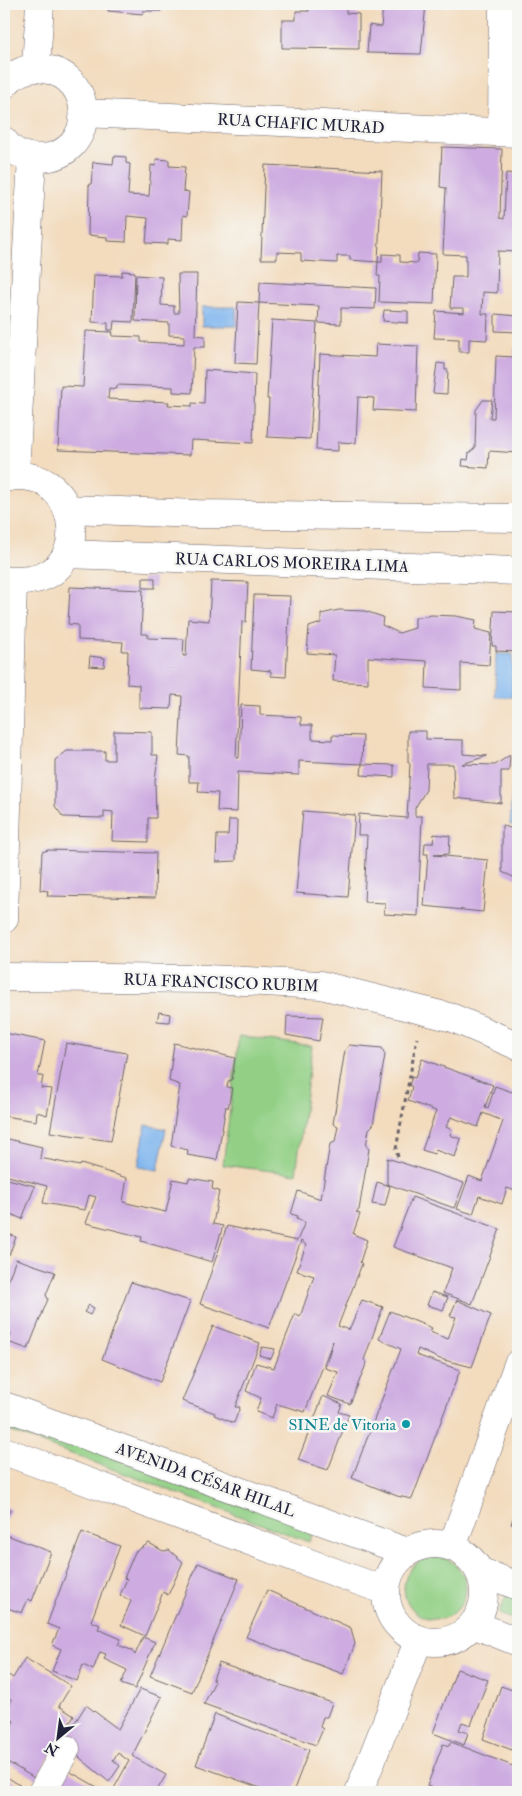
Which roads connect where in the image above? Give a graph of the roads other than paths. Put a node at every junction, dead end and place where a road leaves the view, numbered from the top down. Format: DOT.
graph roads {
  1 [pos="40,4"];
  2 [pos="503,4"];
  3 [pos="36,68"];
  4 [pos="4,85"];
  5 [pos="84,113"];
  6 [pos="510,132"];
  7 [pos="4,141"];
  8 [pos="32,158"];
  9 [pos="9,476"];
  10 [pos="69,509"];
  11 [pos="518,518"];
  12 [pos="66,554"];
  13 [pos="518,571"];
  14 [pos="8,581"];
  15 [pos="4,919"];
  16 [pos="4,977"];
  17 [pos="518,1046"];
  18 [pos="518,1364"];
  19 [pos="4,1406"];
  20 [pos="4,1451"];
  21 [pos="452,1547"];
  22 [pos="407,1552"];
  23 [pos="479,1571"];
  24 [pos="518,1586"];
  25 [pos="386,1591"];
  26 [pos="473,1624"];
  27 [pos="419,1639"];
  28 [pos="518,1642"];
  29 [pos="66,1749"];
  30 [pos="42,1792"];
  31 [pos="359,1792"];
  1 -- 3 [label="street"];
  2 -- 6 [label="street"];
  3 -- 4 [label="street"];
  3 -- 5 [label="street"];
  5 -- 6 [label="street, RUA CHAFIC MURAD"];
  5 -- 8 [label="street"];
  7 -- 8 [label="street"];
  8 -- 9 [label="street"];
  9 -- 10 [label="street"];
  10 -- 11 [label="street"];
  10 -- 12 [label="street"];
  12 -- 13 [label="street, RUA CARLOS MOREIRA LIMA"];
  12 -- 14 [label="street"];
  14 -- 15 [label="street"];
  16 -- 17 [label="street, RUA FRANCISCO RUBIM"];
  18 -- 21 [label="street"];
  19 -- 22 [label="street, AVENIDA CÉSAR HILAL"];
  20 -- 25 [label="street"];
  21 -- 22 [label="street"];
  21 -- 23 [label="street"];
  22 -- 25 [label="street"];
  23 -- 24 [label="street"];
  23 -- 26 [label="street"];
  25 -- 27 [label="street"];
  26 -- 27 [label="street"];
  26 -- 28 [label="street"];
  27 -- 31 [label="street"];
  29 -- 30 [label="street"];
}
